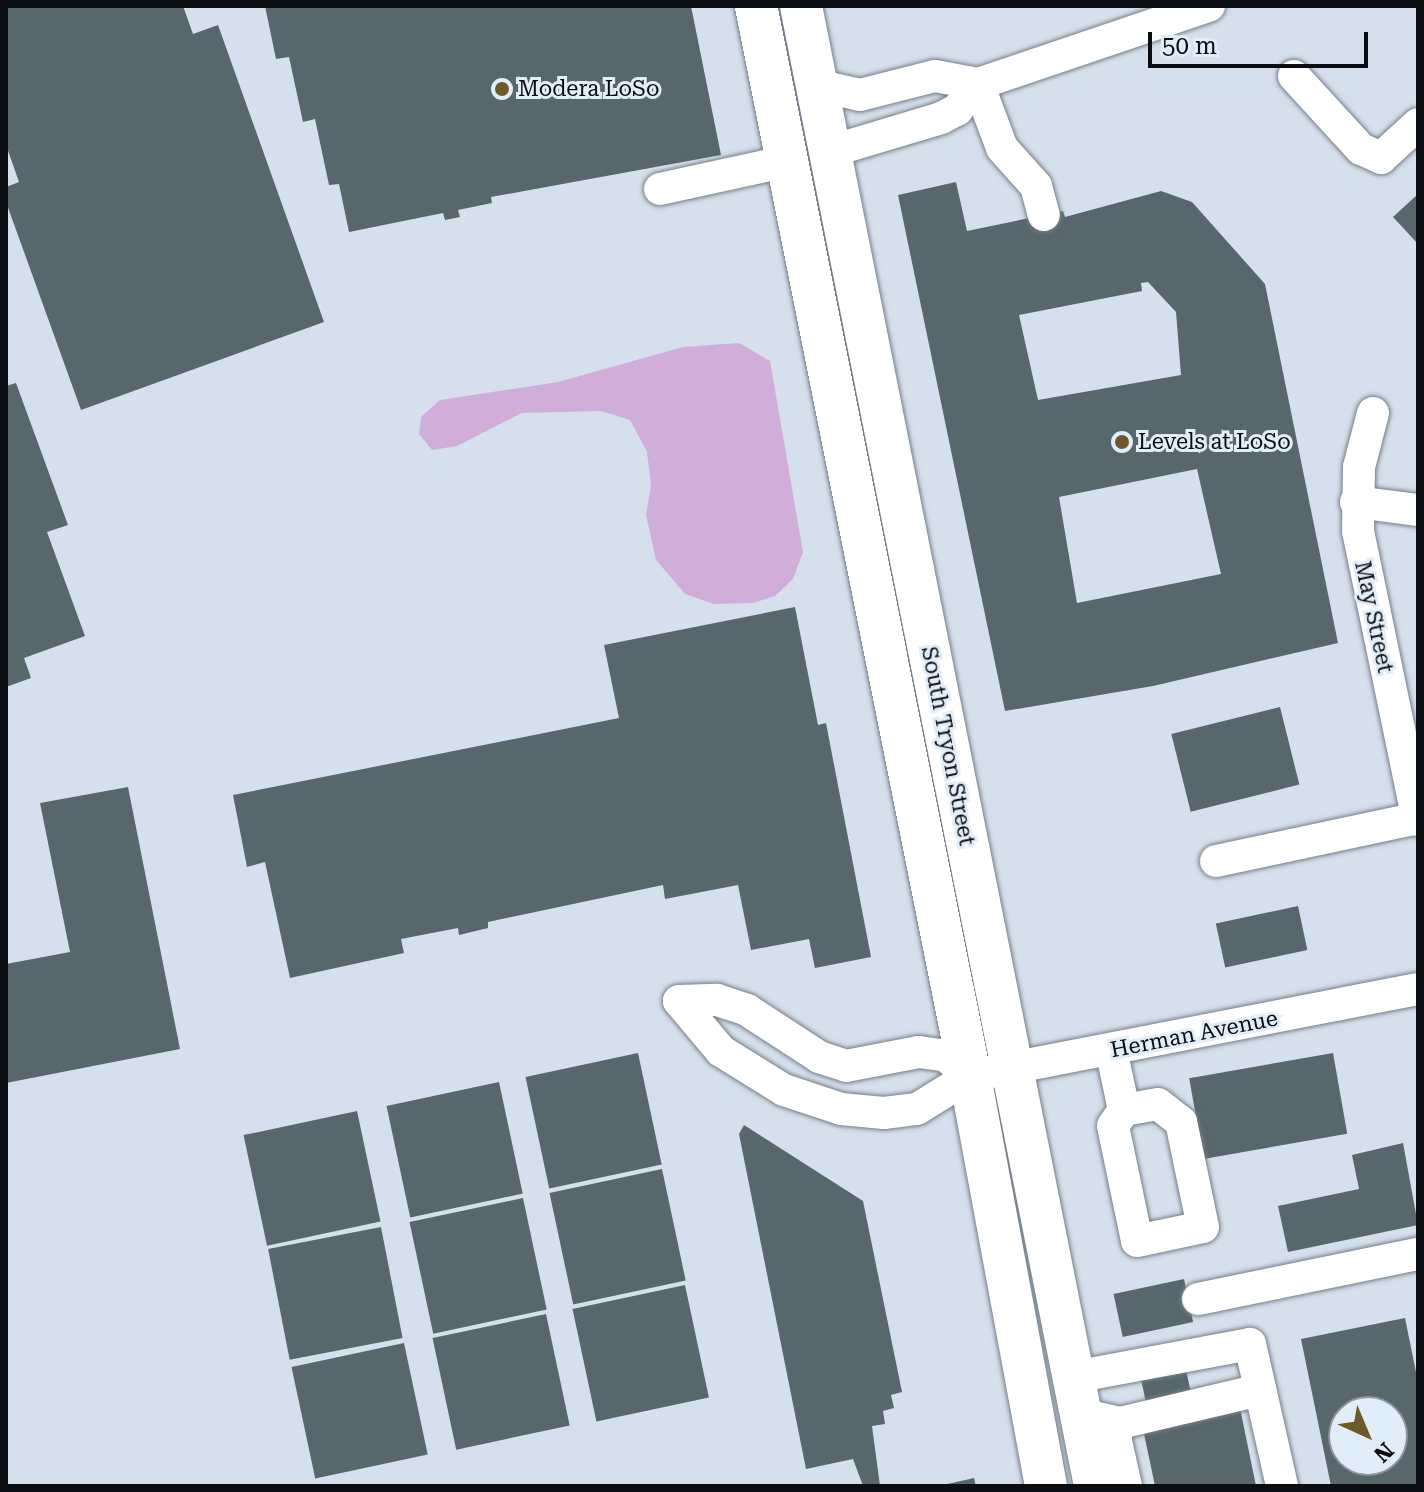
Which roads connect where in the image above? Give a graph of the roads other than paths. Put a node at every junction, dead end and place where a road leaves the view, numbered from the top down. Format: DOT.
graph roads {
  1 [pos="756,6"];
  2 [pos="801,6"];
  3 [pos="1209,6"];
  4 [pos="1294,76"];
  5 [pos="978,84"];
  6 [pos="816,85"];
  7 [pos="1418,124"];
  8 [pos="828,152"];
  9 [pos="788,161"];
  10 [pos="660,189"];
  11 [pos="1044,215"];
  12 [pos="1373,413"];
  13 [pos="1356,502"];
  14 [pos="1418,510"];
  15 [pos="1418,819"];
  16 [pos="1216,861"];
  17 [pos="1418,989"];
  18 [pos="1111,1049"];
  19 [pos="1012,1068"];
  20 [pos="970,1076"];
  21 [pos="1124,1110"];
  22 [pos="1418,1254"];
  23 [pos="1198,1299"];
  24 [pos="1260,1390"];
  25 [pos="1091,1405"];
  26 [pos="1046,1486"];
  27 [pos="1095,1486"];
  28 [pos="1126,1486"];
  29 [pos="1282,1486"];
  1 -- 9 [label="main road, South Tryon Street"];
  2 -- 6 [label="main road, South Tryon Street"];
  3 -- 5 [label="street"];
  4 -- 7 [label="street"];
  5 -- 6 [label="street"];
  5 -- 8 [label="street"];
  5 -- 11 [label="street"];
  6 -- 8 [label="main road, South Tryon Street"];
  8 -- 9 [label="main road"];
  8 -- 19 [label="main road, South Tryon Street"];
  9 -- 10 [label="street"];
  9 -- 20 [label="main road, South Tryon Street"];
  12 -- 13 [label="street, May Street"];
  13 -- 14 [label="street"];
  13 -- 15 [label="street, May Street"];
  15 -- 16 [label="street"];
  17 -- 18 [label="street, Herman Avenue"];
  18 -- 19 [label="street, Herman Avenue"];
  18 -- 21 [label="street"];
  19 -- 20 [label="street, Herman Avenue"];
  19 -- 25 [label="main road, South Tryon Street"];
  20 -- 20 [label="street"];
  20 -- 26 [label="main road, South Tryon Street"];
  22 -- 23 [label="street"];
  24 -- 25 [label="street"];
  24 -- 25 [label="street"];
  24 -- 29 [label="street"];
  25 -- 27 [label="main road, South Tryon Street"];
  25 -- 28 [label="street"];
}
